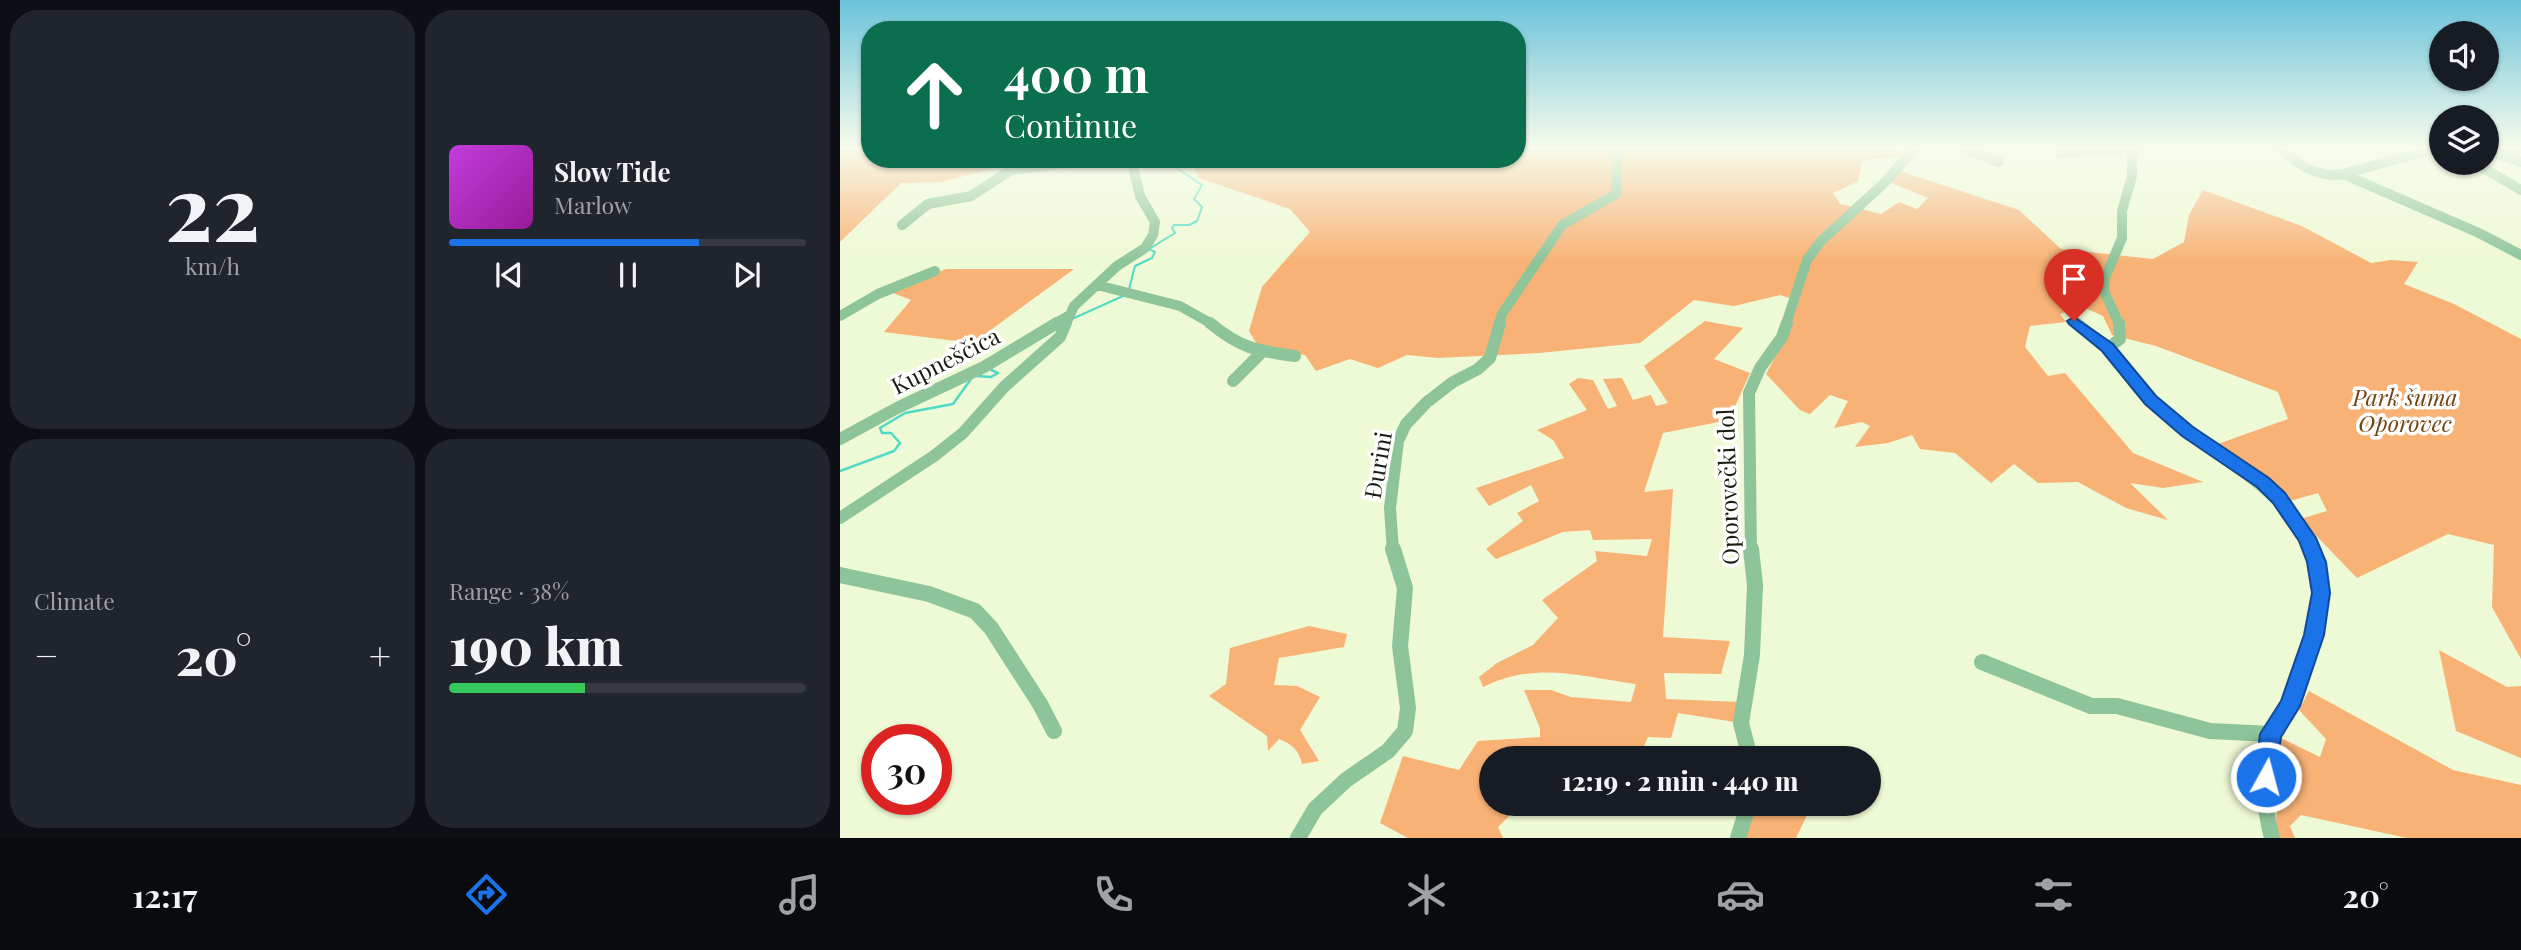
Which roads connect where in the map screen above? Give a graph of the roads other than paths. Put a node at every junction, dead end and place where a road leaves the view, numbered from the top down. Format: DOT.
graph roads {
  1 [pos="988,185"];
  2 [pos="1137,185"];
  3 [pos="1618,185"];
  4 [pos="1882,185"];
  5 [pos="2129,185"];
  6 [pos="2369,185"];
  7 [pos="902,225"];
  8 [pos="2521,255"];
  9 [pos="934,271"];
  10 [pos="1097,285"];
  11 [pos="840,316"];
  12 [pos="1067,319"];
  13 [pos="2074,321"];
  14 [pos="2108,348"];
  15 [pos="1263,351"];
  16 [pos="1295,356"];
  17 [pos="1233,382"];
  18 [pos="840,439"];
  19 [pos="840,518"];
  20 [pos="840,575"];
  21 [pos="1982,662"];
  22 [pos="1054,732"];
  23 [pos="2271,734"];
  24 [pos="1747,746"];
  25 [pos="1745,816"];
  26 [pos="1298,838"];
  27 [pos="1738,838"];
  28 [pos="2272,838"];
  1 -- 7 [label="street"];
  2 -- 10 [label="street"];
  3 -- 26 [label="street, Đurini"];
  4 -- 24 [label="street, Oporovečki dol"];
  5 -- 14 [label="street"];
  6 -- 8 [label="street"];
  9 -- 11 [label="street"];
  10 -- 12 [label="street"];
  10 -- 15 [label="street"];
  12 -- 18 [label="street, Kupneščica"];
  12 -- 19 [label="street"];
  13 -- 14 [label="street"];
  14 -- 23 [label="street"];
  15 -- 16 [label="street"];
  15 -- 17 [label="street"];
  20 -- 22 [label="street"];
  21 -- 23 [label="street"];
  23 -- 28 [label="street"];
  25 -- 27 [label="street"];
}
